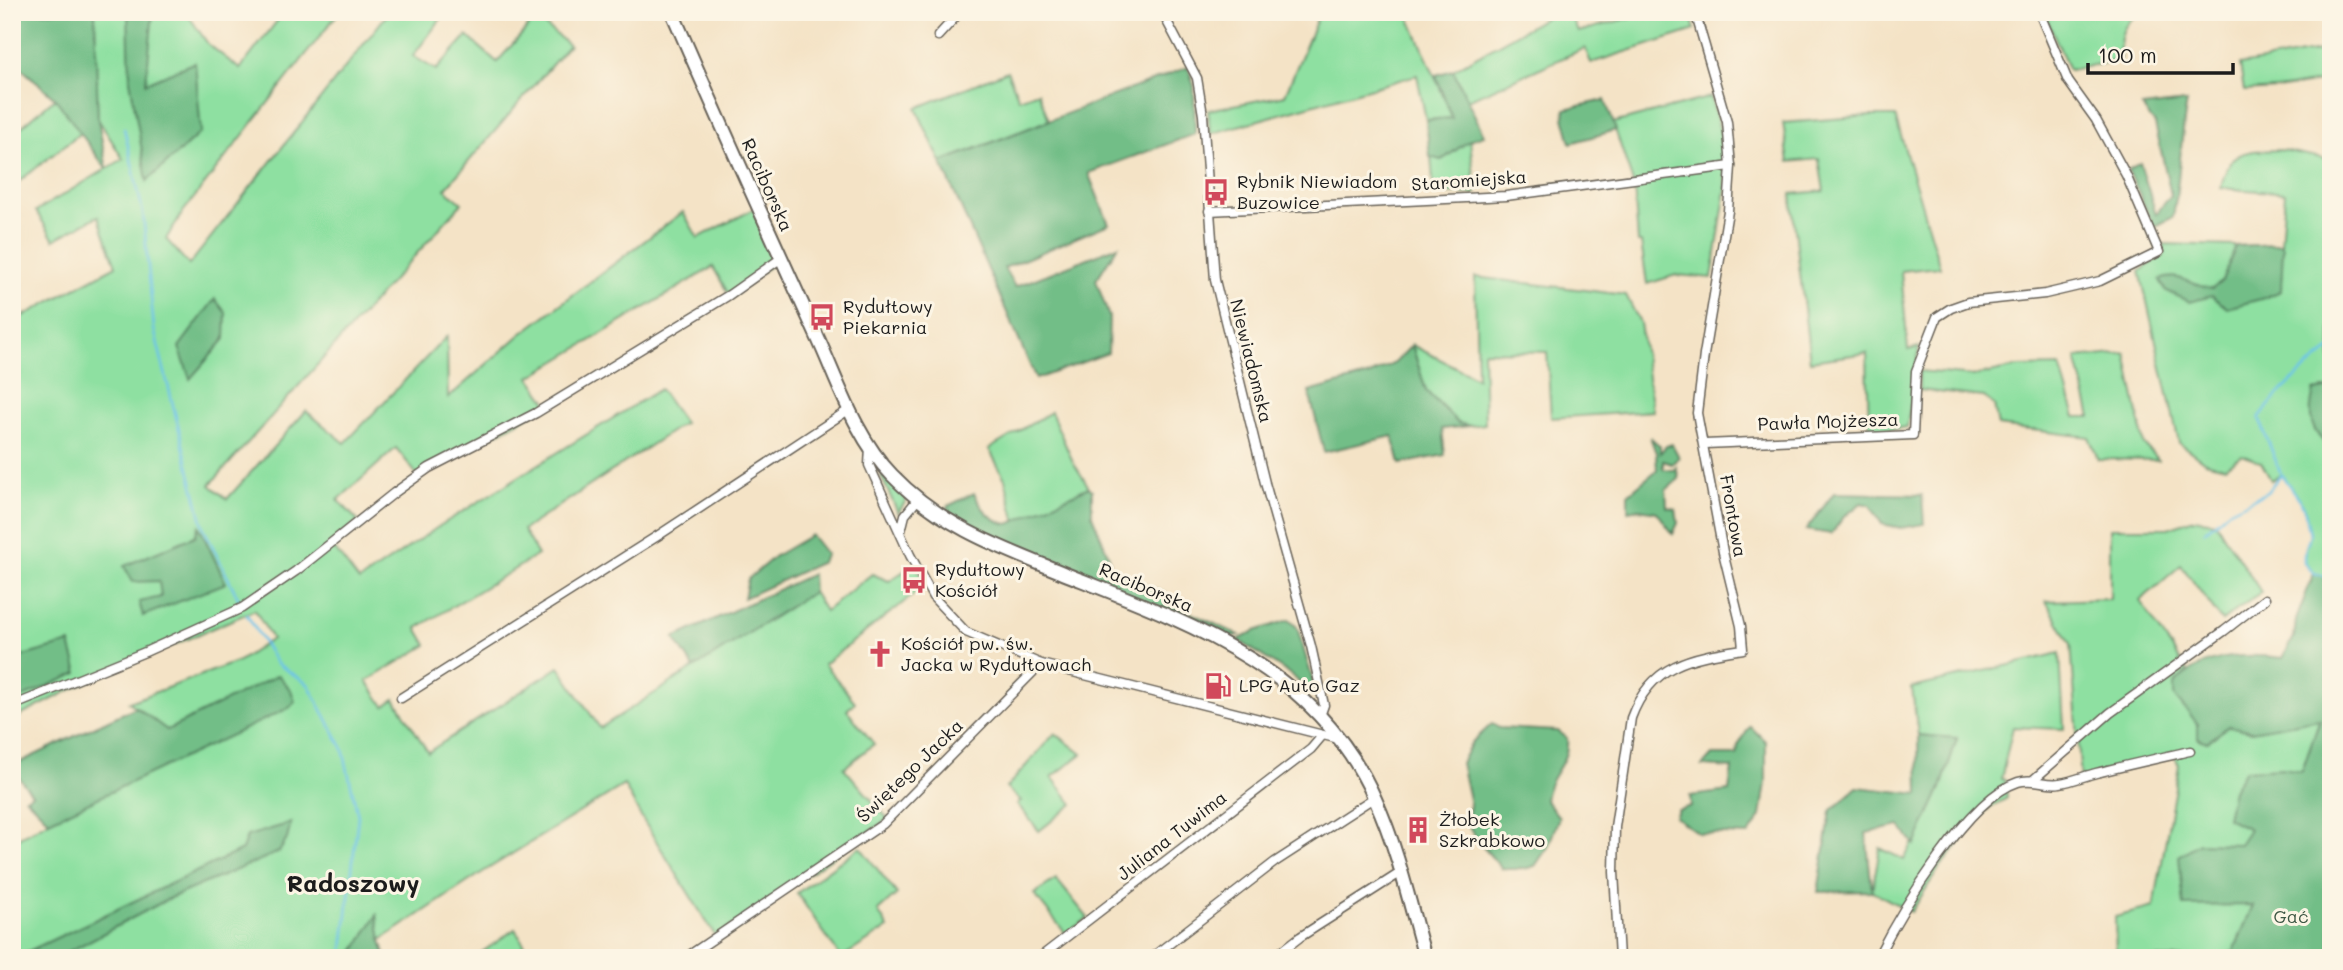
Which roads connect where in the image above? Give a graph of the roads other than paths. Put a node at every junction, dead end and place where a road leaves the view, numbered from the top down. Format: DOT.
graph roads {
  1 [pos="672,12"];
  2 [pos="960,12"];
  3 [pos="1162,12"];
  4 [pos="1695,12"];
  5 [pos="2039,12"];
  6 [pos="938,36"];
  7 [pos="1731,166"];
  8 [pos="1209,211"];
  9 [pos="780,259"];
  10 [pos="850,409"];
  11 [pos="1704,444"];
  12 [pos="870,447"];
  13 [pos="918,499"];
  14 [pos="901,534"];
  15 [pos="2265,599"];
  16 [pos="1041,664"];
  17 [pos="401,698"];
  18 [pos="12,706"];
  19 [pos="1320,716"];
  20 [pos="1322,736"];
  21 [pos="1339,739"];
  22 [pos="2190,751"];
  23 [pos="2033,780"];
  24 [pos="1375,797"];
  25 [pos="1400,873"];
  26 [pos="685,958"];
  27 [pos="1039,958"];
  28 [pos="1151,958"];
  29 [pos="1273,958"];
  30 [pos="1425,958"];
  31 [pos="1619,958"];
  32 [pos="1877,958"];
  1 -- 9 [label="main road, Raciborska"];
  2 -- 6 [label="street"];
  3 -- 8 [label="street, Niewiadomska"];
  4 -- 7 [label="street, Frontowa"];
  5 -- 11 [label="street, Pawła Mojżesza"];
  7 -- 8 [label="street, Staromiejska"];
  7 -- 11 [label="street, Frontowa"];
  8 -- 19 [label="street, Niewiadomska"];
  9 -- 10 [label="main road, Raciborska"];
  9 -- 18 [label="street"];
  10 -- 12 [label="main road, Raciborska"];
  10 -- 17 [label="street"];
  11 -- 31 [label="street, Frontowa"];
  12 -- 13 [label="main road, Raciborska"];
  12 -- 14 [label="street, Raciborska"];
  13 -- 14 [label="street"];
  13 -- 19 [label="main road, Raciborska"];
  14 -- 16 [label="street, Raciborska"];
  15 -- 23 [label="street"];
  16 -- 20 [label="street, Raciborska"];
  16 -- 26 [label="street, Świętego Jacka"];
  19 -- 21 [label="main road, Raciborska"];
  20 -- 21 [label="street, Raciborska"];
  20 -- 27 [label="street, Juliana Tuwima"];
  21 -- 24 [label="main road, Raciborska"];
  22 -- 23 [label="street"];
  23 -- 32 [label="street"];
  24 -- 25 [label="main road, Raciborska"];
  24 -- 28 [label="street"];
  25 -- 29 [label="street"];
  25 -- 30 [label="main road, Raciborska"];
}
